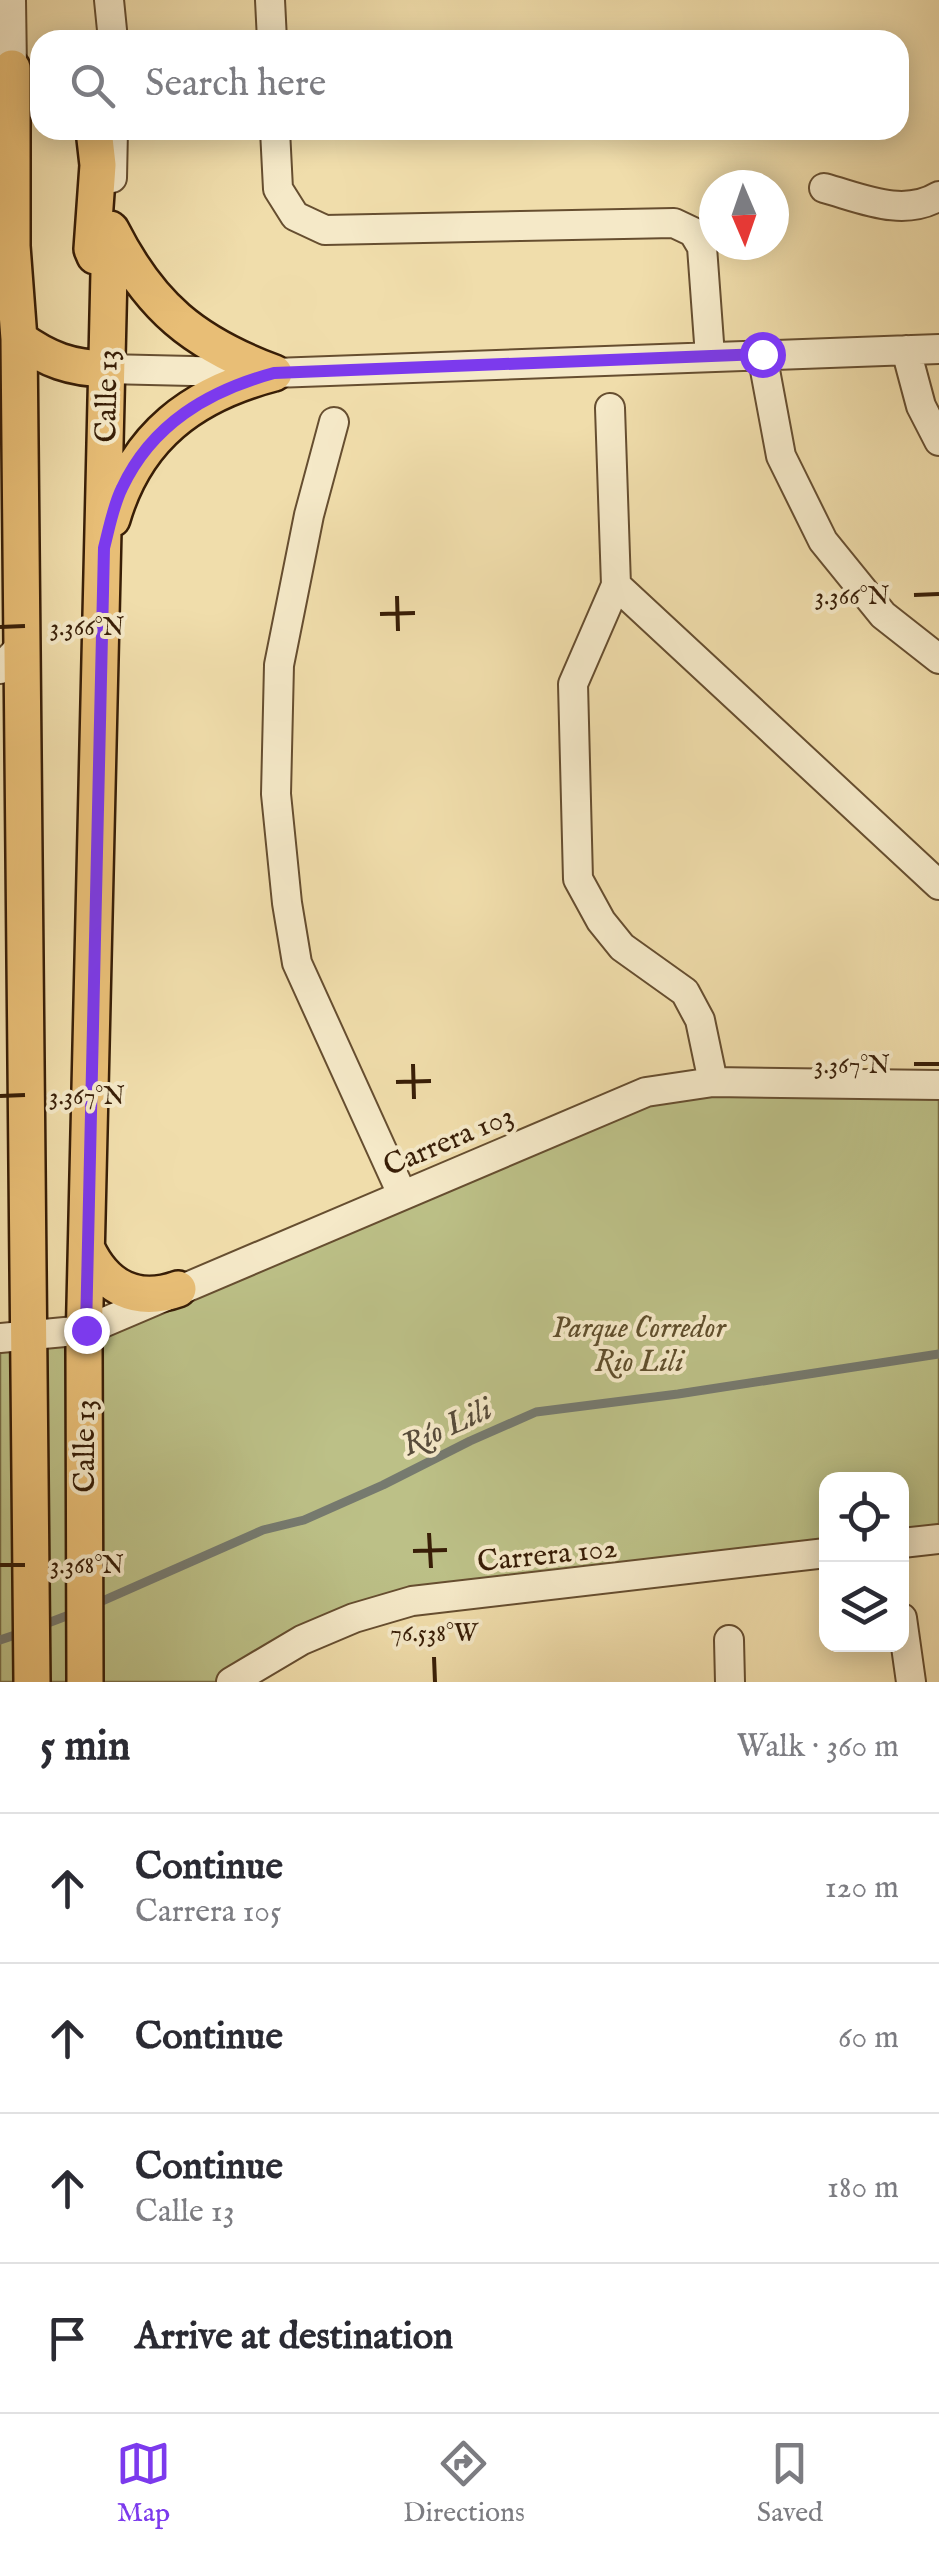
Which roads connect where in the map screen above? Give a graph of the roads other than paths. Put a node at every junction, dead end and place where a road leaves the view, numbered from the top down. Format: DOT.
graph roads {
  1 [pos="11,0"];
  2 [pos="109,0"];
  3 [pos="270,0"];
  4 [pos="113,30"];
  5 [pos="272,30"];
  6 [pos="17,69"];
  7 [pos="95,140"];
  8 [pos="113,140"];
  9 [pos="276,140"];
  10 [pos="824,188"];
  11 [pos="939,196"];
  12 [pos="6,229"];
  13 [pos="110,229"];
  14 [pos="109,284"];
  15 [pos="20,339"];
  16 [pos="939,348"];
  17 [pos="906,350"];
  18 [pos="762,354"];
  19 [pos="710,356"];
  20 [pos="106,369"];
  21 [pos="274,373"];
  22 [pos="610,408"];
  23 [pos="334,422"];
  24 [pos="939,441"];
  25 [pos="104,548"];
  26 [pos="616,584"];
  27 [pos="10,657"];
  28 [pos="939,658"];
  29 [pos="11,841"];
  30 [pos="939,885"];
  31 [pos="712,1082"];
  32 [pos="939,1085"];
  33 [pos="402,1194"];
  34 [pos="87,1248"];
  35 [pos="178,1289"];
  36 [pos="86,1330"];
  37 [pos="14,1338"];
  38 [pos="939,1539"];
  39 [pos="909,1542"];
  40 [pos="819,1553"];
  41 [pos="729,1640"];
  42 [pos="907,1652"];
  43 [pos="32,1670"];
  44 [pos="85,1682"];
  45 [pos="231,1682"];
  46 [pos="730,1682"];
  47 [pos="911,1682"];
  1 -- 6 [label="street, Calle 13"];
  2 -- 4 [label="street"];
  3 -- 5 [label="street"];
  6 -- 12 [label="main road, Calle 13"];
  7 -- 14 [label="main road"];
  8 -- 13 [label="street, Calle 13"];
  9 -- 19 [label="street"];
  10 -- 11 [label="street"];
  12 -- 15 [label="main road, Calle 13"];
  13 -- 14 [label="main road, Calle 13"];
  13 -- 21 [label="main road"];
  14 -- 20 [label="main road, Calle 13"];
  15 -- 20 [label="main road"];
  15 -- 27 [label="main road, Calle 13"];
  16 -- 17 [label="street"];
  17 -- 18 [label="street"];
  17 -- 24 [label="street"];
  18 -- 19 [label="street"];
  18 -- 28 [label="street"];
  19 -- 21 [label="street"];
  20 -- 21 [label="street"];
  20 -- 25 [label="main road, Calle 13"];
  21 -- 25 [label="main road"];
  22 -- 26 [label="street"];
  23 -- 33 [label="street"];
  25 -- 34 [label="main road, Calle 13"];
  26 -- 30 [label="street"];
  26 -- 31 [label="street"];
  27 -- 29 [label="main road, Calle 13"];
  29 -- 37 [label="main road, Calle 13"];
  31 -- 32 [label="street, Carrera 103"];
  31 -- 33 [label="street, Carrera 103"];
  33 -- 35 [label="street, Carrera 103"];
  34 -- 35 [label="main road"];
  34 -- 36 [label="main road, Calle 13"];
  35 -- 36 [label="street, Carrera 103"];
  36 -- 37 [label="street, Carrera 103"];
  36 -- 44 [label="main road, Calle 13"];
  37 -- 43 [label="main road, Calle 13"];
  38 -- 39 [label="street"];
  40 -- 45 [label="street, Carrera 102"];
  41 -- 46 [label="street"];
  42 -- 47 [label="street"];
}
